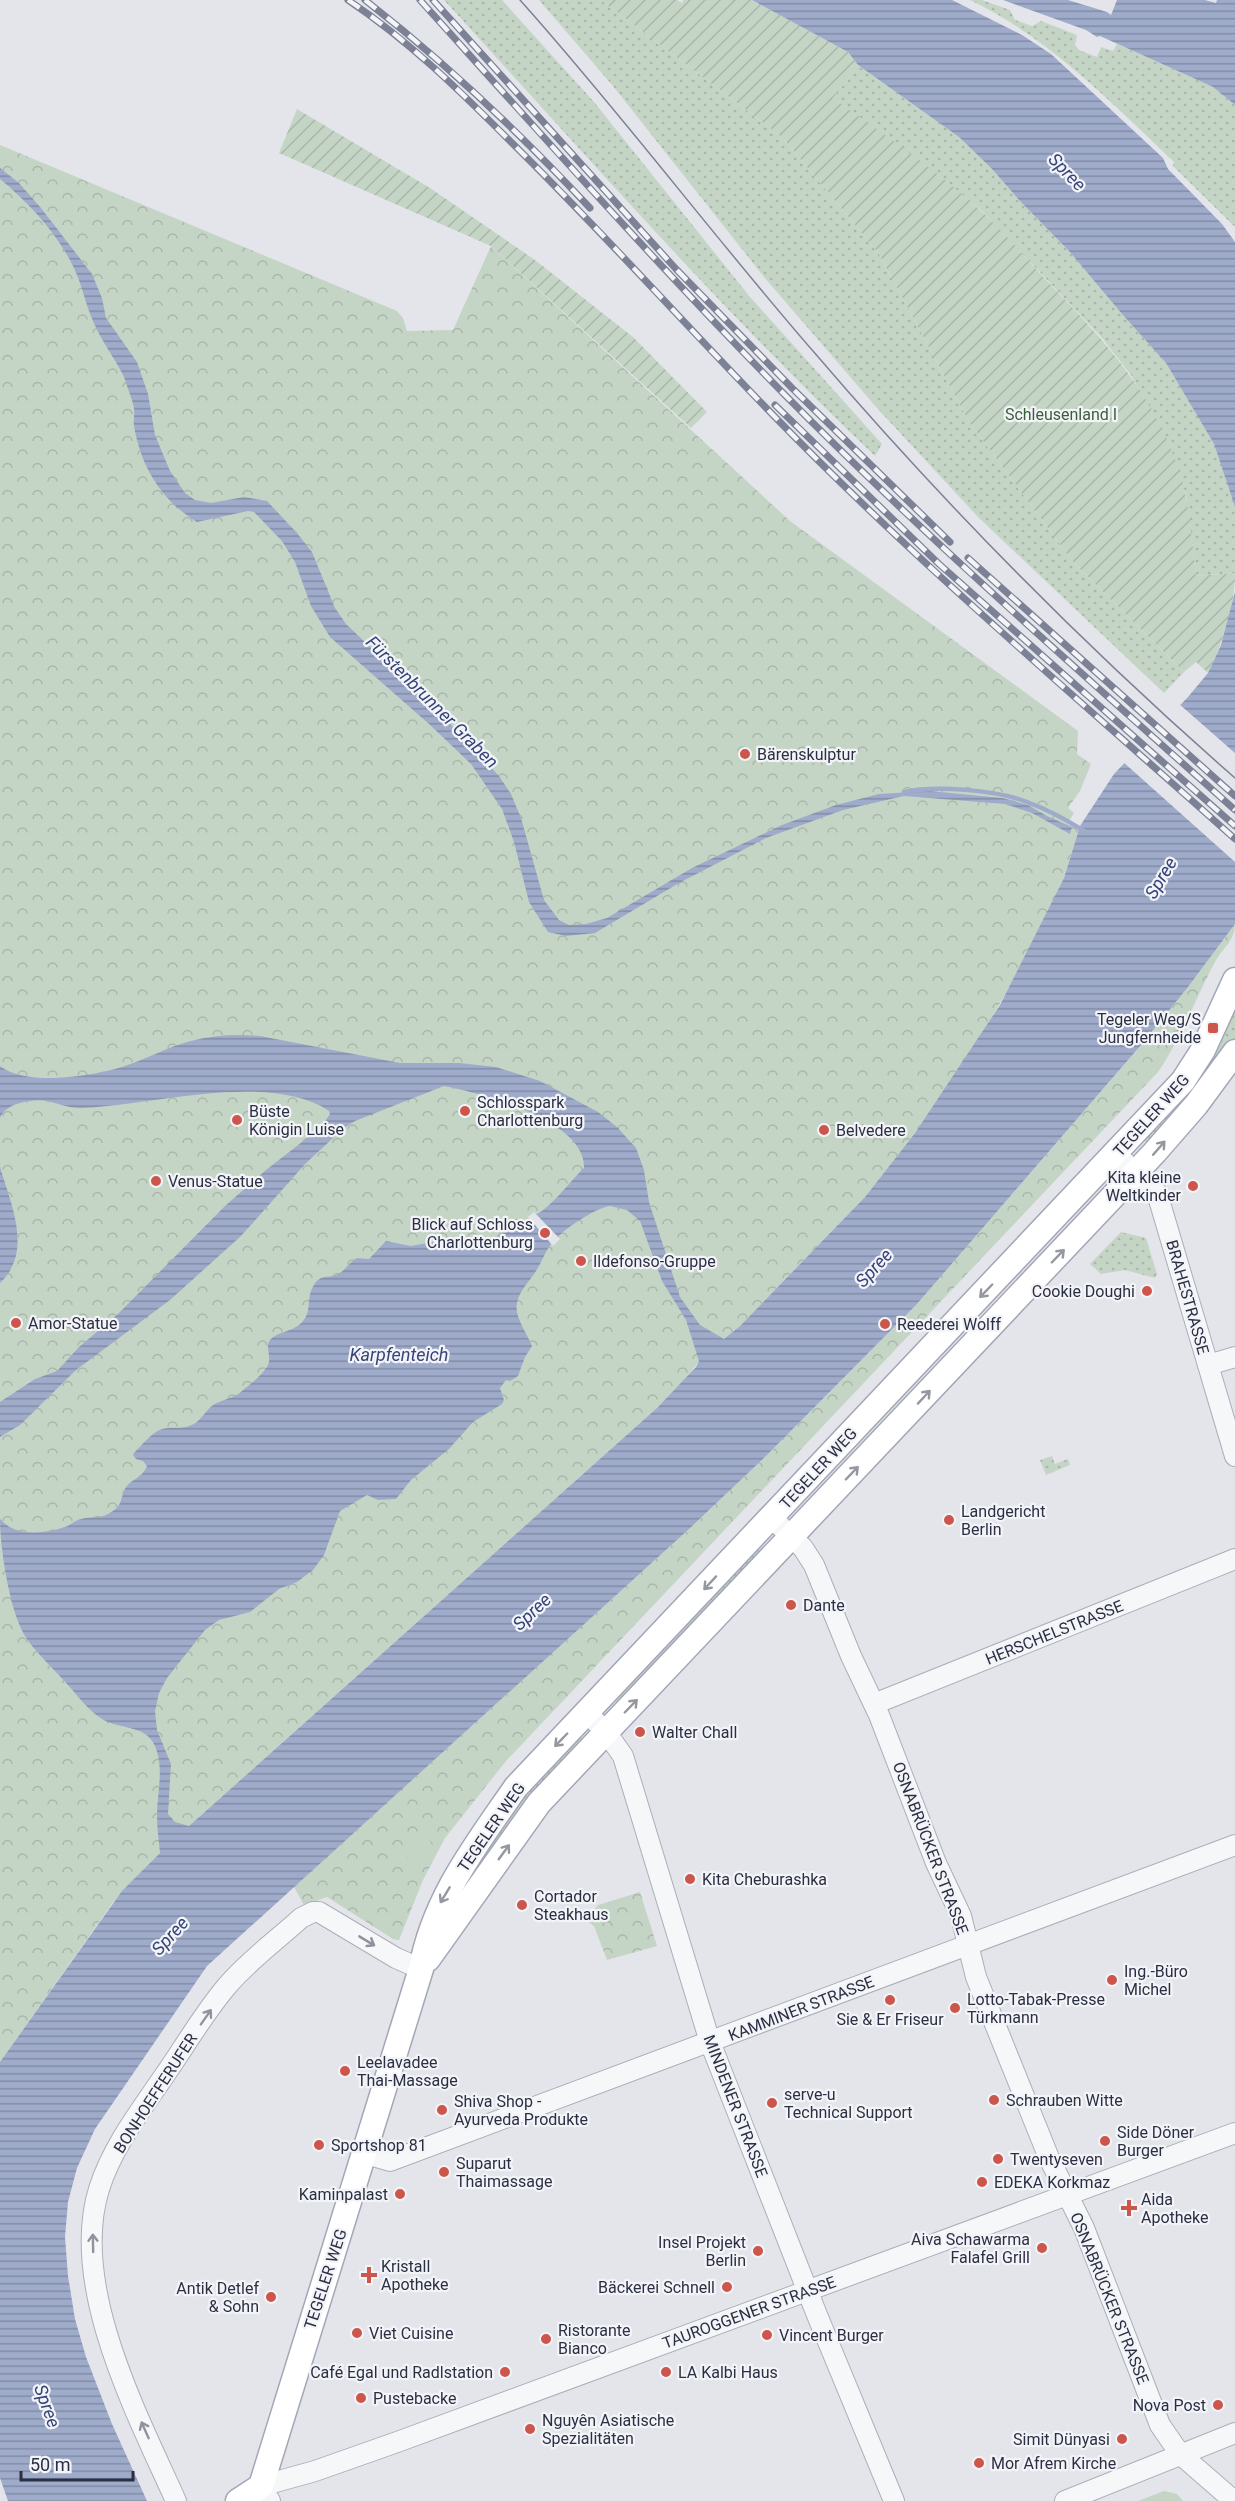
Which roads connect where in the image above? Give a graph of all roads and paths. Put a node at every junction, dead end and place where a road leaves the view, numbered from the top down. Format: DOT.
graph roads {
  1 [pos="1235,980"];
  2 [pos="1235,1052"];
  3 [pos="1116,1154"];
  4 [pos="1136,1173"];
  5 [pos="1235,1357"];
  6 [pos="1208,1365"];
  7 [pos="1235,1456"];
  8 [pos="772,1518"];
  9 [pos="792,1537"];
  10 [pos="1235,1559"];
  11 [pos="874,1704"];
  12 [pos="587,1713"];
  13 [pos="606,1732"];
  14 [pos="1235,1845"];
  15 [pos="967,1944"];
  16 [pos="421,1969"];
  17 [pos="710,2042"];
  18 [pos="1235,2133"];
  19 [pos="366,2154"];
  20 [pos="1066,2193"];
  21 [pos="807,2290"];
  22 [pos="1235,2433"];
  23 [pos="1180,2454"];
  24 [pos="266,2494"];
  25 [pos="176,2501"];
  26 [pos="238,2501"];
  27 [pos="894,2501"];
  28 [pos="1065,2501"];
  29 [pos="1234,2501"];
  1 -- 3 [label="main road, TEGELER WEG"];
  4 -- 2 [label="main road, TEGELER WEG, one-way"];
  3 -- 4 [label="street, BRAHESTRASSE"];
  3 -- 8 [label="main road, TEGELER WEG, one-way"];
  4 -- 6 [label="street, BRAHESTRASSE"];
  9 -- 4 [label="main road, TEGELER WEG, one-way"];
  5 -- 6 [label="street"];
  6 -- 7 [label="street, BRAHESTRASSE"];
  8 -- 9 [label="street, OSNABRÜCKER STRASSE"];
  8 -- 12 [label="main road, TEGELER WEG, one-way"];
  9 -- 11 [label="street, OSNABRÜCKER STRASSE"];
  13 -- 9 [label="main road, TEGELER WEG, one-way"];
  10 -- 11 [label="street, HERSCHELSTRASSE"];
  11 -- 15 [label="street, OSNABRÜCKER STRASSE"];
  12 -- 13 [label="street, MINDENER STRASSE"];
  12 -- 16 [label="main road, TEGELER WEG, one-way"];
  16 -- 13 [label="main road, TEGELER WEG, one-way"];
  13 -- 17 [label="street, MINDENER STRASSE"];
  14 -- 15 [label="street, KAMMINER STRASSE"];
  15 -- 17 [label="street, KAMMINER STRASSE"];
  15 -- 20 [label="street, OSNABRÜCKER STRASSE"];
  16 -- 19 [label="main road, TEGELER WEG"];
  25 -- 16 [label="street, BONHOEFFERUFER, one-way"];
  17 -- 19 [label="street, KAMMINER STRASSE"];
  17 -- 21 [label="street, MINDENER STRASSE"];
  18 -- 20 [label="street, TAUROGGENER STRASSE"];
  19 -- 24 [label="main road, TEGELER WEG"];
  20 -- 21 [label="street, TAUROGGENER STRASSE"];
  20 -- 23 [label="street, OSNABRÜCKER STRASSE"];
  21 -- 24 [label="street, TAUROGGENER STRASSE"];
  21 -- 27 [label="street, MINDENER STRASSE"];
  22 -- 23 [label="street"];
  23 -- 28 [label="street"];
  23 -- 29 [label="street, OSNABRÜCKER STRASSE"];
  24 -- 26 [label="main road"];
}
